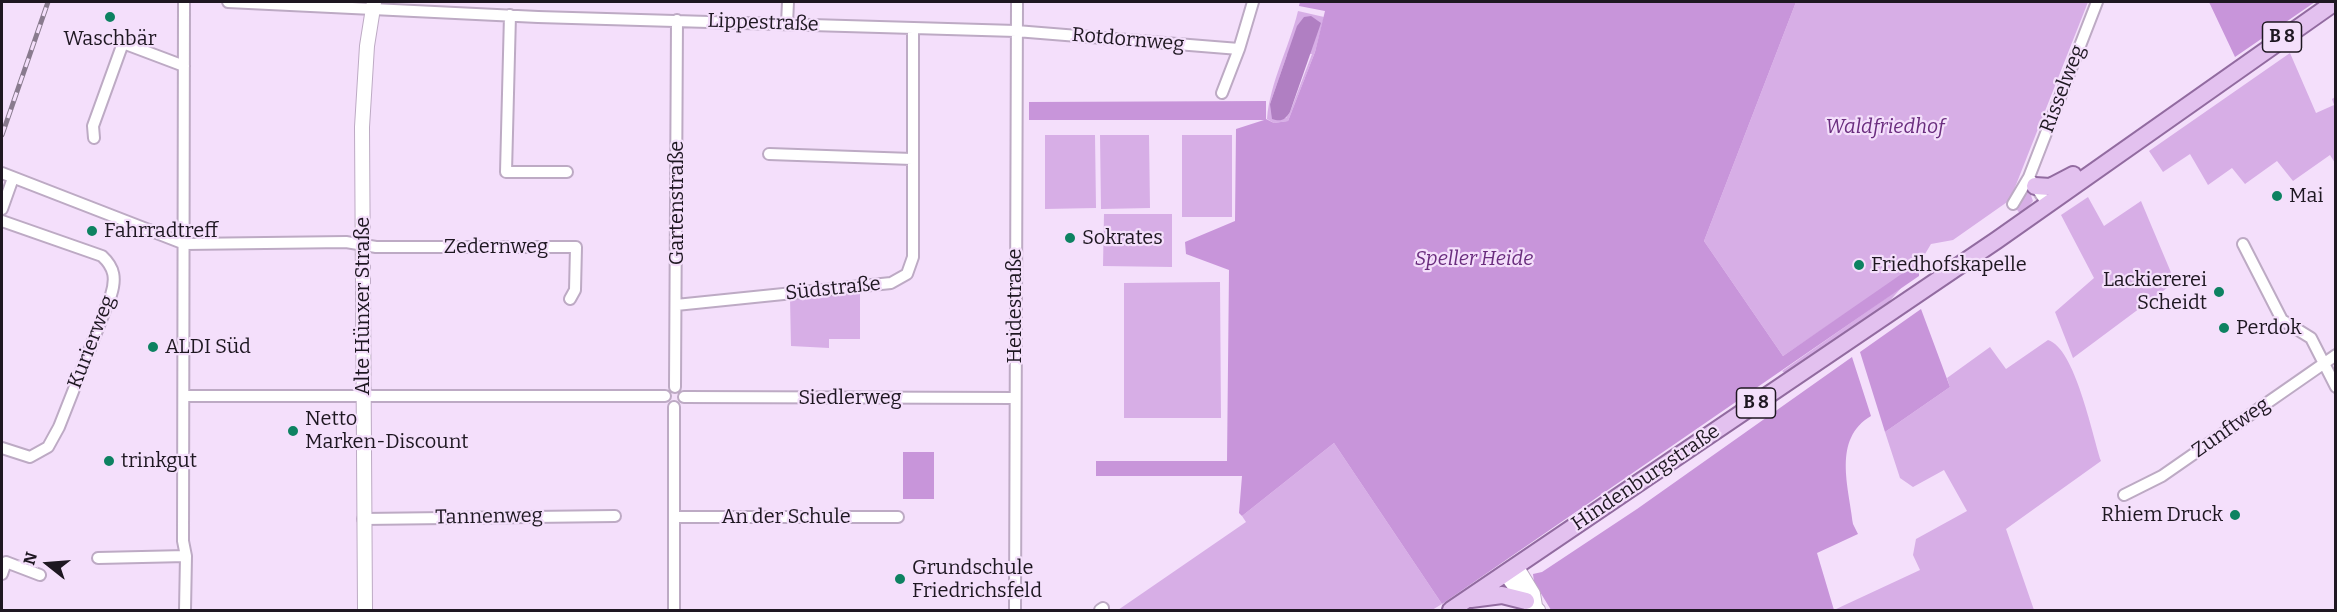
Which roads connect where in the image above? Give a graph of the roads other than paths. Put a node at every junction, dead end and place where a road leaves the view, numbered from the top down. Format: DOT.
graph roads {
  1 [pos="184,2"];
  2 [pos="228,2"];
  3 [pos="788,2"];
  4 [pos="1017,2"];
  5 [pos="1253,2"];
  6 [pos="2097,2"];
  7 [pos="2335,2"];
  8 [pos="373,5"];
  9 [pos="510,15"];
  10 [pos="677,20"];
  11 [pos="787,24"];
  12 [pos="913,29"];
  13 [pos="1016,31"];
  14 [pos="1239,49"];
  15 [pos="184,66"];
  16 [pos="1222,93"];
  17 [pos="94,138"];
  18 [pos="2137,140"];
  19 [pos="769,154"];
  20 [pos="912,159"];
  21 [pos="567,172"];
  22 [pos="2,173"];
  23 [pos="13,178"];
  24 [pos="2032,182"];
  25 [pos="2013,204"];
  26 [pos="2048,205"];
  27 [pos="2,209"];
  28 [pos="2,221"];
  29 [pos="185,243"];
  30 [pos="2243,243"];
  31 [pos="364,245"];
  32 [pos="570,299"];
  33 [pos="676,305"];
  34 [pos="2336,355"];
  35 [pos="2325,363"];
  36 [pos="675,387"];
  37 [pos="2336,387"];
  38 [pos="184,396"];
  39 [pos="664,396"];
  40 [pos="364,397"];
  41 [pos="684,398"];
  42 [pos="1015,398"];
  43 [pos="674,407"];
  44 [pos="2,448"];
  45 [pos="2124,495"];
  46 [pos="615,516"];
  47 [pos="674,517"];
  48 [pos="898,517"];
  49 [pos="363,519"];
  50 [pos="186,556"];
  51 [pos="98,558"];
  52 [pos="1510,570"];
  53 [pos="2,574"];
  54 [pos="40,575"];
  55 [pos="1467,600"];
  56 [pos="1533,606"];
  57 [pos="185,610"];
  58 [pos="365,610"];
  59 [pos="675,610"];
  60 [pos="1015,610"];
  61 [pos="1451,610"];
  1 -- 15 [label="street"];
  2 -- 8 [label="street, Lippestraße"];
  3 -- 11 [label="street"];
  4 -- 13 [label="street, Heidestraße"];
  5 -- 14 [label="street"];
  6 -- 24 [label="street, Risselweg"];
  7 -- 18 [label="main road, Hindenburgstraße / B 8"];
  8 -- 9 [label="street, Lippestraße"];
  8 -- 31 [label="street, Alte Hünxer Straße"];
  9 -- 10 [label="street, Lippestraße"];
  9 -- 21 [label="street"];
  10 -- 11 [label="street, Lippestraße"];
  10 -- 33 [label="street, Gartenstraße"];
  11 -- 12 [label="street, Lippestraße"];
  12 -- 13 [label="street, Lippestraße"];
  12 -- 20 [label="street, Südstraße"];
  13 -- 14 [label="street, Rotdornweg"];
  13 -- 42 [label="street, Heidestraße"];
  14 -- 16 [label="street"];
  15 -- 17 [label="street"];
  15 -- 29 [label="street"];
  18 -- 24 [label="main road, Hindenburgstraße / B 8"];
  18 -- 26 [label="main road, Hindenburgstraße / B 8"];
  19 -- 20 [label="street"];
  20 -- 33 [label="street, Südstraße"];
  22 -- 23 [label="street"];
  23 -- 27 [label="street"];
  23 -- 29 [label="street"];
  24 -- 25 [label="street, Risselweg"];
  24 -- 26 [label="street"];
  26 -- 52 [label="main road, Hindenburgstraße / B 8"];
  28 -- 44 [label="street, Kurierweg"];
  29 -- 31 [label="street"];
  29 -- 38 [label="street"];
  30 -- 35 [label="street"];
  31 -- 32 [label="street, Zedernweg"];
  31 -- 40 [label="street, Alte Hünxer Straße"];
  33 -- 36 [label="street, Gartenstraße"];
  34 -- 35 [label="street, Zunftweg"];
  35 -- 37 [label="street"];
  35 -- 45 [label="street, Zunftweg"];
  36 -- 39 [label="street"];
  36 -- 41 [label="street"];
  38 -- 40 [label="street"];
  38 -- 50 [label="street"];
  39 -- 40 [label="street"];
  39 -- 43 [label="street"];
  40 -- 49 [label="street, Alte Hünxer Straße"];
  41 -- 42 [label="street, Siedlerweg"];
  41 -- 43 [label="street"];
  42 -- 60 [label="street, Heidestraße"];
  43 -- 47 [label="street"];
  46 -- 49 [label="street, Tannenweg"];
  47 -- 48 [label="street, An der Schule"];
  47 -- 59 [label="street"];
  49 -- 58 [label="street, Alte Hünxer Straße"];
  50 -- 51 [label="street"];
  50 -- 57 [label="street"];
  52 -- 55 [label="main road, Hindenburgstraße / B 8"];
  52 -- 56 [label="street"];
  53 -- 54 [label="street"];
  55 -- 56 [label="main road"];
  55 -- 61 [label="main road, Hindenburgstraße / B 8"];
}
